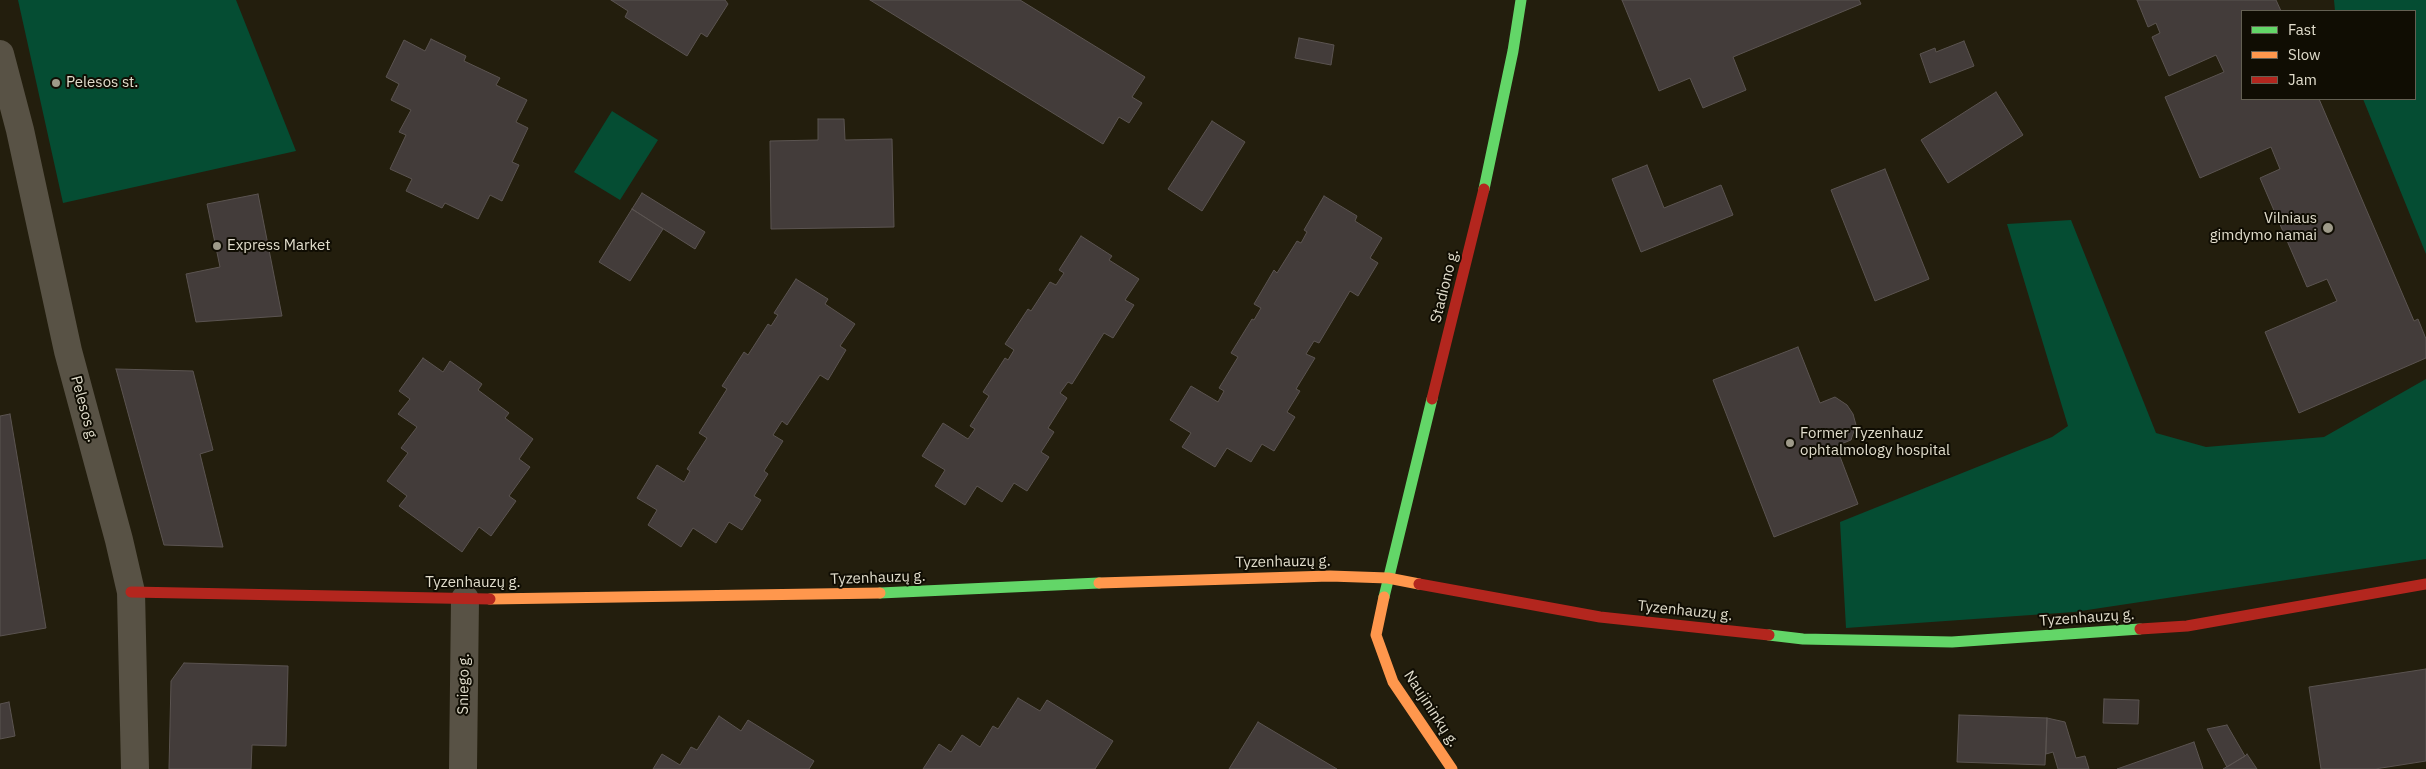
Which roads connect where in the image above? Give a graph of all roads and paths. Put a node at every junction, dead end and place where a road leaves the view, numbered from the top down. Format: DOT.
graph roads {
  1 [pos="1521,0"];
  2 [pos="0,54"];
  3 [pos="1388,578"];
  4 [pos="2426,584"];
  5 [pos="131,592"];
  6 [pos="465,599"];
  7 [pos="135,769"];
  8 [pos="463,769"];
  9 [pos="1452,769"];
  1 -- 3 [label="street, Stadiono g."];
  2 -- 5 [label="street, Pelesos g."];
  3 -- 4 [label="street, Tyzenhauzų g."];
  3 -- 6 [label="street, Tyzenhauzų g."];
  3 -- 9 [label="street, Naujininkų g."];
  5 -- 6 [label="street, Tyzenhauzų g."];
  5 -- 7 [label="street, Pelesos g."];
  6 -- 8 [label="street, Sniego g."];
}
